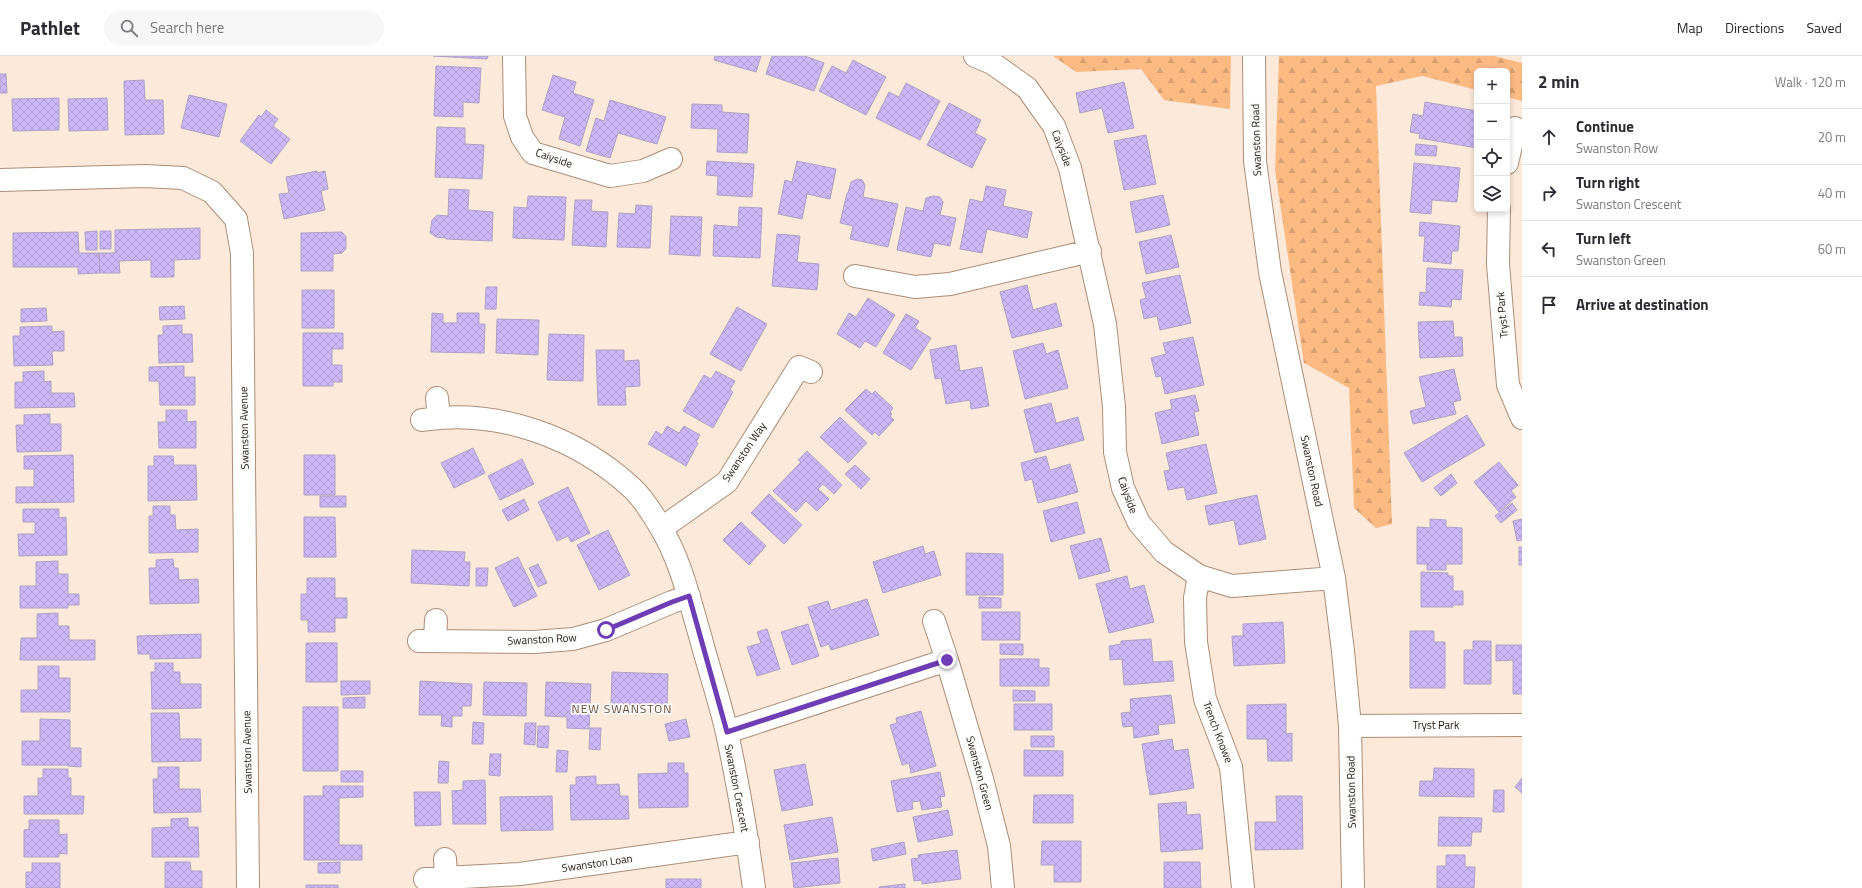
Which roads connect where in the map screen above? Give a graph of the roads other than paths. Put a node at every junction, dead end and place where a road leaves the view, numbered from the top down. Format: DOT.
graph roads {
  1 [pos="514,56"];
  2 [pos="975,56"];
  3 [pos="1254,56"];
  4 [pos="1515,128"];
  5 [pos="671,159"];
  6 [pos="1512,162"];
  7 [pos="0,180"];
  8 [pos="1499,212"];
  9 [pos="1090,251"];
  10 [pos="855,276"];
  11 [pos="811,372"];
  12 [pos="432,411"];
  13 [pos="1522,418"];
  14 [pos="662,528"];
  15 [pos="1199,576"];
  16 [pos="1334,578"];
  17 [pos="689,596"];
  18 [pos="436,620"];
  19 [pos="934,621"];
  20 [pos="947,660"];
  21 [pos="1522,725"];
  22 [pos="1350,726"];
  23 [pos="727,732"];
  24 [pos="748,842"];
  25 [pos="439,872"];
  26 [pos="248,888"];
  27 [pos="754,888"];
  28 [pos="1002,888"];
  29 [pos="1243,888"];
  30 [pos="1353,888"];
  1 -- 5 [label="street, Caiyside"];
  2 -- 9 [label="street, Caiyside"];
  3 -- 16 [label="street, Swanston Road"];
  4 -- 6 [label="street"];
  7 -- 26 [label="street, Swanston Avenue"];
  8 -- 13 [label="street, Tryst Park"];
  9 -- 10 [label="street"];
  9 -- 15 [label="street, Caiyside"];
  11 -- 14 [label="street, Swanston Way"];
  12 -- 14 [label="street, Swanston Crescent"];
  14 -- 17 [label="street, Swanston Crescent"];
  15 -- 16 [label="street, Caiyside"];
  15 -- 29 [label="street, Trench Knowe"];
  16 -- 22 [label="street, Swanston Road"];
  17 -- 18 [label="street, Swanston Row"];
  17 -- 23 [label="street, Swanston Crescent"];
  19 -- 20 [label="street, Swanston Green"];
  20 -- 23 [label="street"];
  20 -- 28 [label="street, Swanston Green"];
  21 -- 22 [label="street, Tryst Park"];
  22 -- 30 [label="street, Swanston Road"];
  23 -- 24 [label="street, Swanston Crescent"];
  24 -- 25 [label="street, Swanston Loan"];
  24 -- 27 [label="street, Swanston Crescent"];
}
